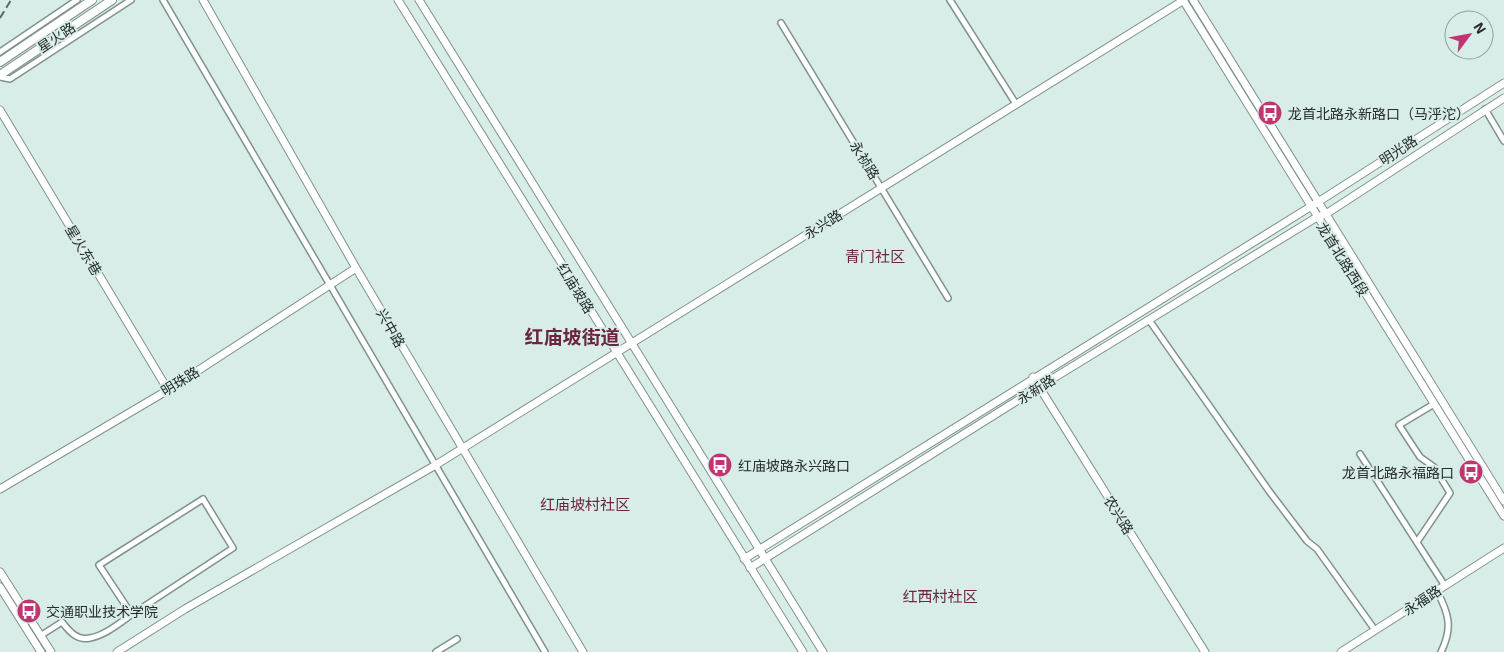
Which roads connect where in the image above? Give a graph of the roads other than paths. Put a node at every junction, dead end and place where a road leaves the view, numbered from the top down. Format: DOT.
graph roads {
  1 [pos="77,0"];
  2 [pos="92,0"];
  3 [pos="117,0"];
  4 [pos="131,0"];
  5 [pos="163,0"];
  6 [pos="203,0"];
  7 [pos="398,0"];
  8 [pos="419,0"];
  9 [pos="950,0"];
  10 [pos="1184,0"];
  11 [pos="1193,0"];
  12 [pos="109,2"];
  13 [pos="781,23"];
  14 [pos="0,52"];
  15 [pos="0,62"];
  16 [pos="0,76"];
  17 [pos="1504,83"];
  18 [pos="1504,98"];
  19 [pos="1016,104"];
  20 [pos="1485,109"];
  21 [pos="0,110"];
  22 [pos="1504,141"];
  23 [pos="882,187"];
  24 [pos="1314,204"];
  25 [pos="1326,214"];
  26 [pos="1317,217"];
  27 [pos="356,268"];
  28 [pos="330,284"];
  29 [pos="948,298"];
  30 [pos="1149,320"];
  31 [pos="630,343"];
  32 [pos="616,352"];
  33 [pos="1033,377"];
  34 [pos="1039,387"];
  35 [pos="168,390"];
  36 [pos="1434,404"];
  37 [pos="462,448"];
  38 [pos="1360,454"];
  39 [pos="434,466"];
  40 [pos="0,489"];
  41 [pos="1504,501"];
  42 [pos="1504,516"];
  43 [pos="1417,542"];
  44 [pos="1504,548"];
  45 [pos="759,549"];
  46 [pos="744,559"];
  47 [pos="765,559"];
  48 [pos="750,568"];
  49 [pos="0,572"];
  50 [pos="1445,586"];
  51 [pos="0,587"];
  52 [pos="1437,591"];
  53 [pos="132,615"];
  54 [pos="1375,630"];
  55 [pos="40,636"];
  56 [pos="457,639"];
  57 [pos="41,652"];
  58 [pos="51,652"];
  59 [pos="117,652"];
  60 [pos="436,652"];
  61 [pos="545,652"];
  62 [pos="583,652"];
  63 [pos="803,652"];
  64 [pos="823,652"];
  65 [pos="1205,652"];
  66 [pos="1341,652"];
  67 [pos="1441,652"];
  1 -- 14 [label="street"];
  2 -- 15 [label="main road, 星火路"];
  3 -- 12 [label="main road, 星火路"];
  4 -- 16 [label="street"];
  5 -- 28 [label="street"];
  6 -- 27 [label="street, 兴中路"];
  7 -- 32 [label="street, 红庙坡路"];
  8 -- 31 [label="street, 红庙坡路"];
  9 -- 19 [label="street"];
  10 -- 19 [label="street, 永兴路"];
  10 -- 24 [label="street, 龙首北路西段"];
  11 -- 24 [label="street, 龙首北路西段"];
  12 -- 16 [label="main road, 星火路"];
  13 -- 23 [label="street, 永祯路"];
  17 -- 24 [label="street, 明光路"];
  18 -- 20 [label="street, 明光路"];
  19 -- 23 [label="street, 永兴路"];
  20 -- 22 [label="street"];
  20 -- 25 [label="street, 明光路"];
  21 -- 35 [label="street, 星火东巷"];
  23 -- 29 [label="street, 永祯路"];
  23 -- 31 [label="street, 永兴路"];
  24 -- 25 [label="street, 龙首北路西段"];
  24 -- 26 [label="street, 龙首北路西段"];
  24 -- 33 [label="street, 永新路"];
  25 -- 26 [label="street, 永新路"];
  25 -- 41 [label="street, 龙首北路西段"];
  26 -- 30 [label="street, 永新路"];
  26 -- 36 [label="street, 龙首北路西段"];
  27 -- 28 [label="street, 明珠路"];
  27 -- 37 [label="street, 兴中路"];
  28 -- 35 [label="street, 明珠路"];
  28 -- 39 [label="street"];
  30 -- 34 [label="street, 永新路"];
  30 -- 54 [label="street"];
  31 -- 32 [label="street, 永兴路"];
  31 -- 45 [label="street, 红庙坡路"];
  32 -- 37 [label="street, 永兴路"];
  32 -- 46 [label="street, 红庙坡路"];
  33 -- 34 [label="street, 农兴路"];
  33 -- 45 [label="street, 永新路"];
  34 -- 47 [label="street, 永新路"];
  34 -- 65 [label="street, 农兴路"];
  35 -- 40 [label="street, 明珠路"];
  36 -- 42 [label="street, 龙首北路西段"];
  36 -- 43 [label="street"];
  37 -- 39 [label="street, 永兴路"];
  37 -- 62 [label="street, 兴中路"];
  38 -- 43 [label="street"];
  39 -- 59 [label="street, 永兴路"];
  39 -- 61 [label="street"];
  43 -- 50 [label="street"];
  44 -- 50 [label="street, 永福路"];
  45 -- 46 [label="street, 永新路"];
  45 -- 47 [label="street, 红庙坡路"];
  46 -- 48 [label="street, 红庙坡路"];
  47 -- 48 [label="street, 永新路"];
  47 -- 64 [label="street, 红庙坡路"];
  48 -- 63 [label="street, 红庙坡路"];
  49 -- 55 [label="street"];
  50 -- 52 [label="street, 永福路"];
  51 -- 57 [label="street"];
  52 -- 54 [label="street, 永福路"];
  52 -- 67 [label="street"];
  53 -- 53 [label="street"];
  53 -- 55 [label="street"];
  54 -- 66 [label="street, 永福路"];
  55 -- 58 [label="street"];
  56 -- 60 [label="street"];
}
